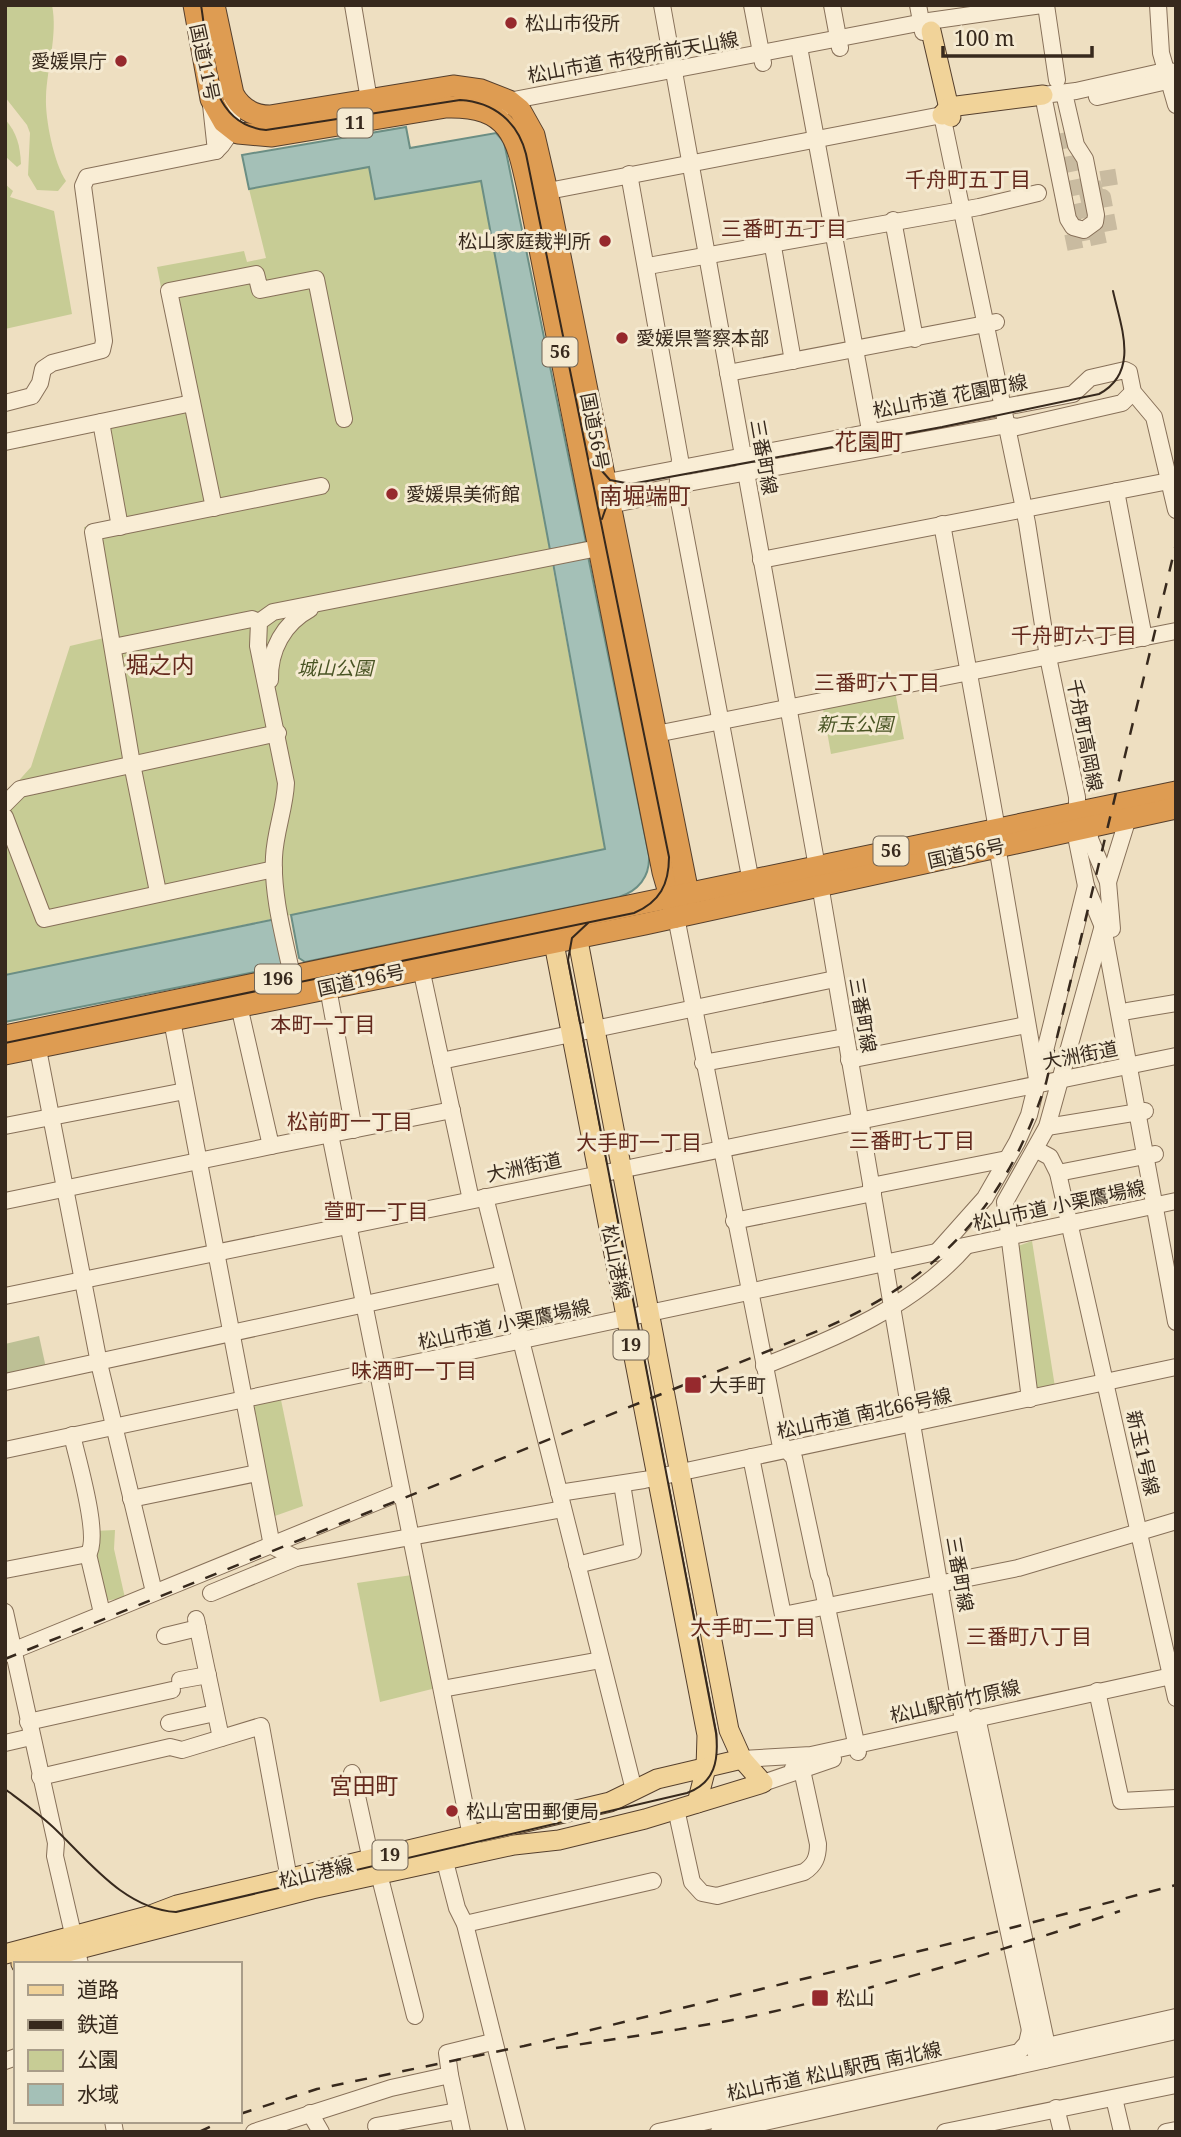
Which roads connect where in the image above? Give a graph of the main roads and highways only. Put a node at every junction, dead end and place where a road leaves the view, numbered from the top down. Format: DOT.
graph roads {
  1 [pos="194,5"];
  2 [pos="214,5"];
  3 [pos="926,23"];
  4 [pos="1044,99"];
  5 [pos="510,111"];
  6 [pos="600,508"];
  7 [pos="646,736"];
  8 [pos="1176,792"];
  9 [pos="1176,808"];
  10 [pos="1083,819"];
  11 [pos="663,872"];
  12 [pos="818,876"];
  13 [pos="678,903"];
  14 [pos="640,904"];
  15 [pos="575,927"];
  16 [pos="552,932"];
  17 [pos="5,1036"];
  18 [pos="36,1038"];
  19 [pos="5,1054"];
  20 [pos="742,1759"];
  21 [pos="706,1768"];
  22 [pos="634,1790"];
  23 [pos="697,1803"];
  24 [pos="676,1809"];
  25 [pos="645,1819"];
  26 [pos="473,1845"];
  27 [pos="375,1867"];
  28 [pos="77,1951"];
  29 [pos="5,1954"];
  30 [pos="30,1962"];
  1 -- 5 [label="highway, 国道11号 / 11"];
  2 -- 5 [label="highway, 国道11号 / 11"];
  3 -- 4 [label="main road"];
  5 -- 6 [label="highway, 国道56号 / 56"];
  6 -- 7 [label="highway, 国道56号 / 56"];
  6 -- 7 [label="highway, 国道56号 / 56"];
  7 -- 11 [label="highway, 国道56号 / 56"];
  7 -- 13 [label="highway, 国道56号 / 56"];
  8 -- 10 [label="highway, 国道56号 / 56"];
  9 -- 10 [label="highway, 国道56号 / 56"];
  10 -- 12 [label="highway, 国道56号 / 56"];
  11 -- 13 [label="highway, 国道56号 / 56"];
  11 -- 14 [label="highway"];
  12 -- 13 [label="highway, 国道56号 / 56"];
  12 -- 13 [label="highway, 国道56号 / 56"];
  13 -- 14 [label="highway, 国道196号 / 196"];
  13 -- 15 [label="highway, 国道196号 / 196"];
  14 -- 15 [label="highway, 国道196号 / 196"];
  15 -- 16 [label="highway, 国道196号 / 196"];
  15 -- 20 [label="main road, 松山港線 / 19"];
  16 -- 18 [label="highway, 国道196号 / 196"];
  16 -- 21 [label="main road, 松山港線 / 19"];
  17 -- 18 [label="highway, 国道196号 / 196"];
  18 -- 19 [label="highway, 国道196号 / 196"];
  20 -- 21 [label="main road, 松山港線 / 19"];
  20 -- 23 [label="main road, 松山港線 / 19"];
  21 -- 22 [label="main road, 松山港線 / 19"];
  21 -- 23 [label="main road, 松山港線 / 19"];
  21 -- 24 [label="main road"];
  22 -- 25 [label="main road"];
  22 -- 26 [label="main road, 松山港線 / 19"];
  23 -- 24 [label="main road, 松山港線 / 19"];
  24 -- 25 [label="main road, 松山港線 / 19"];
  25 -- 26 [label="main road, 松山港線 / 19"];
  26 -- 27 [label="main road, 松山港線 / 19"];
  27 -- 28 [label="main road, 松山港線 / 19"];
  27 -- 28 [label="main road, 松山港線 / 19"];
  28 -- 29 [label="main road, 松山港線 / 19"];
  28 -- 30 [label="main road, 松山港線 / 19"];
}
